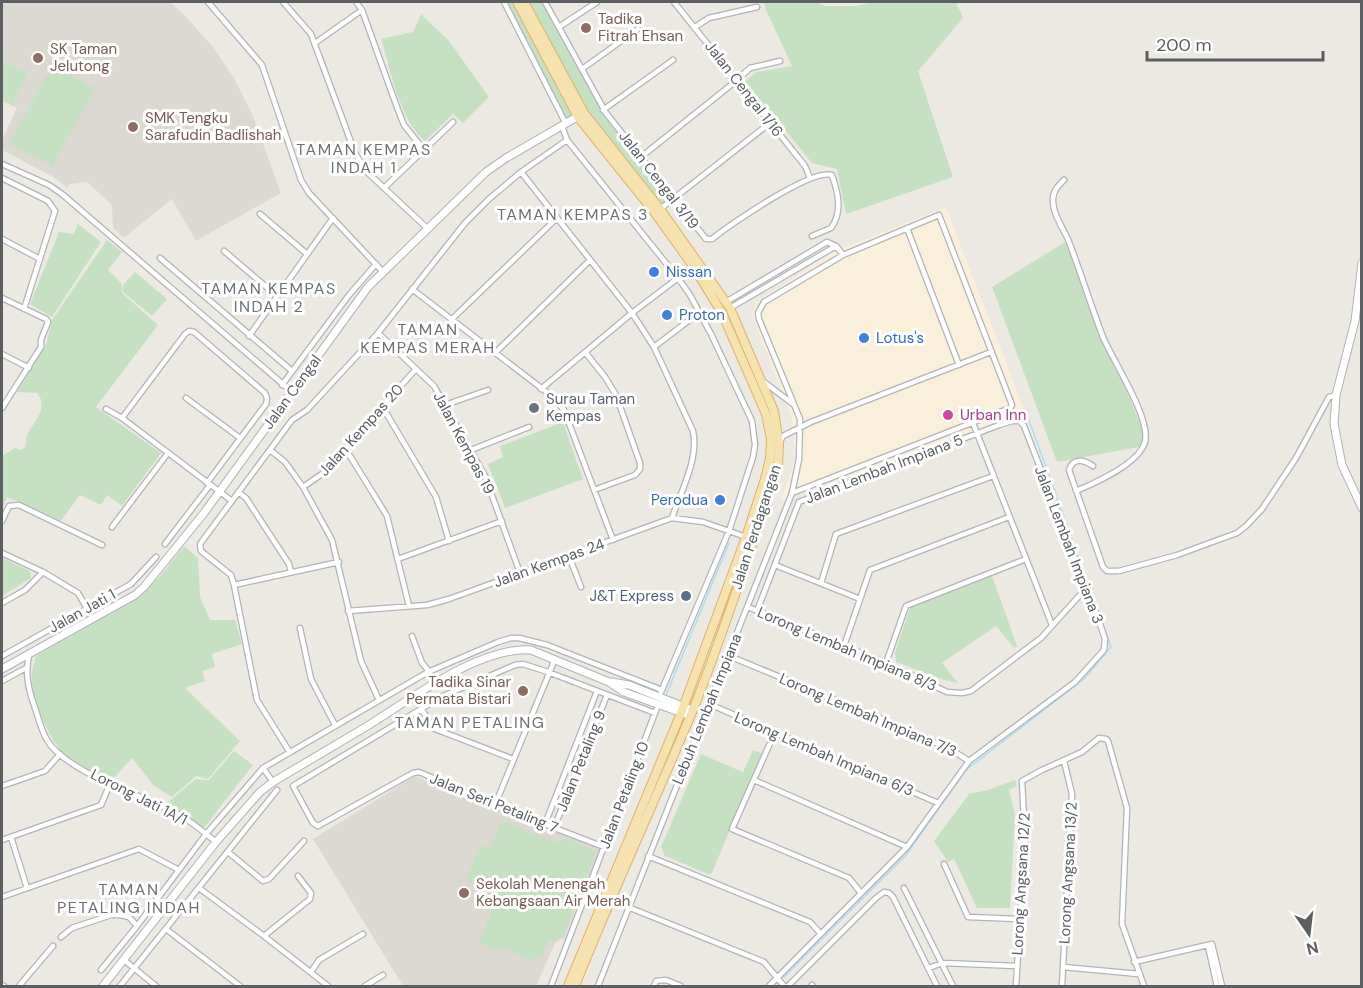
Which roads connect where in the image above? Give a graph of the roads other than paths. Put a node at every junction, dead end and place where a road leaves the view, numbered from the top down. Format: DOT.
graph roads {
  1 [pos="208,2"];
  2 [pos="283,2"];
  3 [pos="356,2"];
  4 [pos="504,2"];
  5 [pos="517,2"];
  6 [pos="524,2"];
  7 [pos="545,2"];
  8 [pos="597,2"];
  9 [pos="674,2"];
  10 [pos="757,6"];
  11 [pos="363,10"];
  12 [pos="559,27"];
  13 [pos="695,27"];
  14 [pos="639,28"];
  15 [pos="315,43"];
  16 [pos="673,60"];
  17 [pos="780,62"];
  18 [pos="582,69"];
  19 [pos="736,81"];
  20 [pos="603,110"];
  21 [pos="581,115"];
  22 [pos="453,122"];
  23 [pos="770,123"];
  24 [pos="564,125"];
  25 [pos="567,140"];
  26 [pos="424,150"];
  27 [pos="641,157"];
  28 [pos="2,164"];
  29 [pos="521,172"];
  30 [pos="2,178"];
  31 [pos="810,178"];
  32 [pos="1064,180"];
  33 [pos="384,188"];
  34 [pos="674,198"];
  35 [pos="657,211"];
  36 [pos="260,214"];
  37 [pos="333,218"];
  38 [pos="557,219"];
  39 [pos="907,228"];
  40 [pos="428,229"];
  41 [pos="812,236"];
  42 [pos="2,240"];
  43 [pos="836,246"];
  44 [pos="224,251"];
  45 [pos="307,254"];
  46 [pos="843,255"];
  47 [pos="160,258"];
  48 [pos="40,259"];
  49 [pos="590,260"];
  50 [pos="1362,263"];
  51 [pos="376,264"];
  52 [pos="383,272"];
  53 [pos="678,278"];
  54 [pos="412,289"];
  55 [pos="277,296"];
  56 [pos="2,298"];
  57 [pos="728,305"];
  58 [pos="24,309"];
  59 [pos="720,310"];
  60 [pos="700,312"];
  61 [pos="632,313"];
  62 [pos="451,320"];
  63 [pos="378,333"];
  64 [pos="249,336"];
  65 [pos="654,348"];
  66 [pos="585,352"];
  67 [pos="991,352"];
  68 [pos="495,353"];
  69 [pos="2,354"];
  70 [pos="959,365"];
  71 [pos="29,368"];
  72 [pos="416,369"];
  73 [pos="292,371"];
  74 [pos="762,380"];
  75 [pos="282,385"];
  76 [pos="541,389"];
  77 [pos="488,390"];
  78 [pos="292,392"];
  79 [pos="1336,395"];
  80 [pos="186,398"];
  81 [pos="445,405"];
  82 [pos="794,405"];
  83 [pos="382,406"];
  84 [pos="2,408"];
  85 [pos="106,409"];
  86 [pos="122,418"];
  87 [pos="800,419"];
  88 [pos="811,422"];
  89 [pos="973,423"];
  90 [pos="529,427"];
  91 [pos="800,427"];
  92 [pos="977,433"];
  93 [pos="240,438"];
  94 [pos="779,444"];
  95 [pos="270,450"];
  96 [pos="343,450"];
  97 [pos="471,450"];
  98 [pos="168,453"];
  99 [pos="1093,466"];
  100 [pos="993,476"];
  101 [pos="208,484"];
  102 [pos="303,487"];
  103 [pos="594,490"];
  104 [pos="1076,491"];
  105 [pos="219,492"];
  106 [pos="238,492"];
  107 [pos="792,492"];
  108 [pos="232,501"];
  109 [pos="1362,508"];
  110 [pos="1009,517"];
  111 [pos="672,518"];
  112 [pos="2,521"];
  113 [pos="502,522"];
  114 [pos="112,526"];
  115 [pos="729,531"];
  116 [pos="746,537"];
  117 [pos="614,540"];
  118 [pos="449,541"];
  119 [pos="165,544"];
  120 [pos="102,545"];
  121 [pos="2,553"];
  122 [pos="569,556"];
  123 [pos="156,557"];
  124 [pos="398,559"];
  125 [pos="1026,559"];
  126 [pos="339,562"];
  127 [pos="775,565"];
  128 [pos="43,572"];
  129 [pos="291,572"];
  130 [pos="520,573"];
  131 [pos="821,583"];
  132 [pos="234,585"];
  133 [pos="581,587"];
  134 [pos="1087,590"];
  135 [pos="860,599"];
  136 [pos="2,603"];
  137 [pos="409,606"];
  138 [pos="748,607"];
  139 [pos="86,608"];
  140 [pos="348,611"];
  141 [pos="757,611"];
  142 [pos="93,619"];
  143 [pos="1052,626"];
  144 [pos="300,628"];
  145 [pos="412,636"];
  146 [pos="844,646"];
  147 [pos="29,655"];
  148 [pos="2,656"];
  149 [pos="729,656"];
  150 [pos="555,659"];
  151 [pos="886,663"];
  152 [pos="26,668"];
  153 [pos="2,669"];
  154 [pos="428,672"];
  155 [pos="548,672"];
  156 [pos="2,681"];
  157 [pos="437,681"];
  158 [pos="597,691"];
  159 [pos="607,695"];
  160 [pos="659,697"];
  161 [pos="379,700"];
  162 [pos="709,705"];
  163 [pos="421,709"];
  164 [pos="682,710"];
  165 [pos="655,713"];
  166 [pos="691,713"];
  167 [pos="335,725"];
  168 [pos="775,732"];
  169 [pos="289,751"];
  170 [pos="60,754"];
  171 [pos="513,759"];
  172 [pos="969,761"];
  173 [pos="1064,761"];
  174 [pos="263,768"];
  175 [pos="754,780"];
  176 [pos="273,782"];
  177 [pos="110,784"];
  178 [pos="2,785"];
  179 [pos="277,790"];
  180 [pos="938,803"];
  181 [pos="495,805"];
  182 [pos="545,824"];
  183 [pos="554,828"];
  184 [pos="206,834"];
  185 [pos="11,837"];
  186 [pos="2,840"];
  187 [pos="304,841"];
  188 [pos="216,842"];
  189 [pos="604,847"];
  190 [pos="908,847"];
  191 [pos="228,852"];
  192 [pos="648,856"];
  193 [pos="944,864"];
  194 [pos="179,870"];
  195 [pos="298,876"];
  196 [pos="27,888"];
  197 [pos="199,888"];
  198 [pos="904,888"];
  199 [pos="861,893"];
  200 [pos="2,897"];
  201 [pos="628,907"];
  202 [pos="1020,919"];
  203 [pos="137,927"];
  204 [pos="166,929"];
  205 [pos="820,933"];
  206 [pos="363,934"];
  207 [pos="264,936"];
  208 [pos="61,937"];
  209 [pos="53,946"];
  210 [pos="1208,946"];
  211 [pos="124,960"];
  212 [pos="1134,962"];
  213 [pos="942,963"];
  214 [pos="1017,966"];
  215 [pos="1063,967"];
  216 [pos="101,969"];
  217 [pos="134,969"];
  218 [pos="928,969"];
  219 [pos="311,972"];
  220 [pos="1139,974"];
  221 [pos="383,975"];
  222 [pos="776,978"];
  223 [pos="19,987"];
  224 [pos="103,987"];
  225 [pos="120,987"];
  226 [pos="156,987"];
  227 [pos="240,987"];
  228 [pos="328,987"];
  229 [pos="365,987"];
  230 [pos="550,987"];
  231 [pos="568,987"];
  232 [pos="575,987"];
  233 [pos="598,987"];
  234 [pos="654,987"];
  235 [pos="681,987"];
  236 [pos="768,987"];
  237 [pos="786,987"];
  238 [pos="937,987"];
  239 [pos="953,987"];
  240 [pos="1016,987"];
  241 [pos="1062,987"];
  242 [pos="1144,987"];
  243 [pos="1217,987"];
  244 [pos="1222,987"];
  1 -- 37 [label="street"];
  2 -- 15 [label="street"];
  3 -- 11 [label="street"];
  4 -- 24 [label="street, Jalan Petaling 10"];
  5 -- 21 [label="main road, Jalan Perdagangan"];
  6 -- 21 [label="main road, Jalan Perdagangan"];
  7 -- 12 [label="street, Jalan Cengal 3/19"];
  8 -- 12 [label="street"];
  9 -- 13 [label="street, Jalan Cengal 1/16"];
  10 -- 13 [label="street"];
  11 -- 15 [label="street"];
  11 -- 26 [label="street"];
  12 -- 18 [label="street, Jalan Cengal 3/19"];
  13 -- 19 [label="street, Jalan Cengal 1/16"];
  14 -- 18 [label="street"];
  15 -- 33 [label="street"];
  16 -- 20 [label="street"];
  17 -- 19 [label="street"];
  18 -- 20 [label="street, Jalan Cengal 3/19"];
  19 -- 23 [label="street, Jalan Cengal 1/16"];
  19 -- 27 [label="street"];
  20 -- 27 [label="street, Jalan Cengal 3/19"];
  21 -- 24 [label="street, Jalan Cengal"];
  21 -- 35 [label="main road, Jalan Perdagangan"];
  22 -- 26 [label="street"];
  23 -- 31 [label="street, Jalan Cengal 1/16"];
  23 -- 34 [label="street"];
  24 -- 25 [label="street, Jalan Petaling 10"];
  24 -- 40 [label="street, Jalan Cengal"];
  25 -- 29 [label="street"];
  25 -- 53 [label="street, Jalan Petaling 10"];
  26 -- 33 [label="street"];
  27 -- 34 [label="street, Jalan Cengal 3/19"];
  28 -- 75 [label="street"];
  29 -- 38 [label="street"];
  29 -- 54 [label="street"];
  30 -- 48 [label="street"];
  31 -- 34 [label="street, Jalan Cengal 3/19"];
  31 -- 41 [label="street"];
  32 -- 104 [label="street"];
  33 -- 40 [label="street"];
  34 -- 35 [label="street"];
  35 -- 57 [label="main road, Jalan Perdagangan"];
  35 -- 59 [label="main road, Jalan Perdagangan"];
  36 -- 45 [label="street"];
  37 -- 45 [label="street"];
  37 -- 51 [label="street"];
  38 -- 49 [label="street"];
  38 -- 62 [label="street"];
  39 -- 46 [label="street"];
  39 -- 67 [label="street"];
  39 -- 70 [label="street"];
  40 -- 52 [label="street, Jalan Cengal"];
  42 -- 48 [label="street"];
  43 -- 46 [label="street"];
  43 -- 57 [label="street"];
  43 -- 57 [label="street"];
  44 -- 55 [label="street"];
  45 -- 55 [label="street"];
  46 -- 82 [label="street"];
  47 -- 64 [label="street"];
  48 -- 58 [label="street"];
  49 -- 61 [label="street"];
  49 -- 68 [label="street"];
  50 -- 79 [label="street"];
  51 -- 52 [label="street"];
  51 -- 73 [label="street"];
  52 -- 78 [label="street, Jalan Cengal"];
  53 -- 60 [label="street, Jalan Petaling 10"];
  53 -- 61 [label="street"];
  54 -- 62 [label="street"];
  54 -- 63 [label="street"];
  55 -- 64 [label="street"];
  56 -- 58 [label="street"];
  57 -- 59 [label="street"];
  57 -- 74 [label="main road, Jalan Perdagangan"];
  58 -- 71 [label="street"];
  59 -- 116 [label="main road, Jalan Perdagangan"];
  60 -- 65 [label="street"];
  60 -- 115 [label="street, Jalan Petaling 10"];
  61 -- 65 [label="street"];
  61 -- 66 [label="street"];
  62 -- 68 [label="street"];
  63 -- 72 [label="street, Jalan Kempas 19"];
  63 -- 95 [label="street"];
  64 -- 73 [label="street"];
  65 -- 111 [label="street"];
  66 -- 76 [label="street"];
  66 -- 103 [label="street"];
  67 -- 70 [label="street"];
  67 -- 89 [label="street, Jalan Lembah Impiana 5"];
  68 -- 76 [label="street"];
  69 -- 71 [label="street"];
  70 -- 88 [label="street"];
  71 -- 84 [label="street"];
  72 -- 81 [label="street, Jalan Kempas 19"];
  72 -- 83 [label="street, Jalan Kempas 20"];
  73 -- 75 [label="street"];
  74 -- 82 [label="street"];
  74 -- 94 [label="main road, Jalan Perdagangan"];
  75 -- 78 [label="street"];
  76 -- 103 [label="street"];
  77 -- 81 [label="street"];
  78 -- 105 [label="street, Jalan Cengal"];
  79 -- 104 [label="street"];
  79 -- 109 [label="street"];
  80 -- 93 [label="street"];
  81 -- 97 [label="street, Jalan Kempas 19"];
  82 -- 87 [label="street"];
  83 -- 96 [label="street, Jalan Kempas 20"];
  83 -- 118 [label="street"];
  85 -- 86 [label="street"];
  86 -- 93 [label="street"];
  86 -- 98 [label="street"];
  87 -- 88 [label="street"];
  87 -- 91 [label="street, Lebuh Lembah Impiana"];
  88 -- 91 [label="street"];
  89 -- 92 [label="street"];
  89 -- 107 [label="street, Jalan Lembah Impiana 5"];
  90 -- 97 [label="street"];
  91 -- 94 [label="street"];
  91 -- 107 [label="street, Lebuh Lembah Impiana"];
  92 -- 100 [label="street"];
  92 -- 127 [label="street, Jalan Lembah Impiana 5"];
  92 -- 134 [label="street, Jalan Lembah Impiana 3"];
  93 -- 101 [label="street"];
  94 -- 166 [label="main road, Jalan Perdagangan"];
  95 -- 102 [label="street"];
  95 -- 106 [label="street"];
  96 -- 102 [label="street, Jalan Kempas 20"];
  96 -- 124 [label="street"];
  97 -- 113 [label="street, Jalan Kempas 19"];
  98 -- 101 [label="street"];
  98 -- 114 [label="street"];
  99 -- 104 [label="street"];
  100 -- 110 [label="street"];
  100 -- 131 [label="street"];
  101 -- 105 [label="street"];
  101 -- 119 [label="street"];
  102 -- 126 [label="street"];
  103 -- 117 [label="street"];
  105 -- 108 [label="street"];
  105 -- 142 [label="street, Jalan Cengal"];
  106 -- 108 [label="street"];
  106 -- 129 [label="street"];
  107 -- 138 [label="street, Lebuh Lembah Impiana"];
  108 -- 132 [label="street"];
  110 -- 125 [label="street"];
  110 -- 135 [label="street"];
  111 -- 115 [label="street, Jalan Kempas 24"];
  111 -- 117 [label="street, Jalan Kempas 24"];
  112 -- 120 [label="street"];
  113 -- 118 [label="street"];
  113 -- 130 [label="street, Jalan Kempas 19"];
  115 -- 116 [label="street, Jalan Kempas 24"];
  115 -- 160 [label="street, Jalan Petaling 10"];
  116 -- 164 [label="main road, Jalan Perdagangan"];
  117 -- 122 [label="street, Jalan Kempas 24"];
  118 -- 124 [label="street"];
  121 -- 128 [label="street"];
  122 -- 130 [label="street, Jalan Kempas 24"];
  122 -- 133 [label="street"];
  123 -- 139 [label="street, Jalan Jati 1"];
  124 -- 137 [label="street"];
  125 -- 143 [label="street"];
  125 -- 151 [label="street"];
  126 -- 129 [label="street"];
  126 -- 140 [label="street"];
  127 -- 131 [label="street"];
  127 -- 141 [label="street, Jalan Lembah Impiana 5"];
  128 -- 136 [label="street"];
  128 -- 139 [label="street"];
  129 -- 132 [label="street"];
  130 -- 137 [label="street, Jalan Kempas 24"];
  131 -- 135 [label="street"];
  132 -- 169 [label="street"];
  134 -- 143 [label="street, Lorong Lembah Impiana 8/3"];
  134 -- 172 [label="street, Jalan Lembah Impiana 3"];
  135 -- 146 [label="street"];
  137 -- 140 [label="street, Jalan Kempas 24"];
  138 -- 141 [label="street, Lorong Lembah Impiana 8/3"];
  138 -- 149 [label="street, Lebuh Lembah Impiana"];
  139 -- 142 [label="street"];
  139 -- 148 [label="street, Jalan Jati 1"];
  140 -- 161 [label="street"];
  141 -- 146 [label="street, Lorong Lembah Impiana 8/3"];
  142 -- 147 [label="street, Jalan Cengal"];
  143 -- 151 [label="street, Lorong Lembah Impiana 8/3"];
  144 -- 167 [label="street"];
  145 -- 154 [label="street"];
  146 -- 151 [label="street, Lorong Lembah Impiana 8/3"];
  147 -- 152 [label="street, Lorong Jati 1A/1"];
  147 -- 153 [label="street, Jalan Cengal"];
  149 -- 162 [label="street, Lebuh Lembah Impiana"];
  149 -- 172 [label="street, Lorong Lembah Impiana 7/3"];
  150 -- 155 [label="street"];
  150 -- 157 [label="street"];
  150 -- 160 [label="street"];
  152 -- 156 [label="street"];
  152 -- 170 [label="street, Lorong Jati 1A/1"];
  154 -- 157 [label="street"];
  154 -- 160 [label="street"];
  154 -- 161 [label="street"];
  155 -- 158 [label="street"];
  155 -- 163 [label="street"];
  155 -- 171 [label="street"];
  157 -- 176 [label="street"];
  158 -- 159 [label="street"];
  158 -- 182 [label="street"];
  159 -- 165 [label="street"];
  159 -- 183 [label="street, Jalan Petaling 9"];
  160 -- 164 [label="street"];
  160 -- 165 [label="street, Jalan Petaling 10"];
  161 -- 167 [label="street"];
  162 -- 168 [label="street, Lorong Lembah Impiana 6/3"];
  162 -- 192 [label="street, Lebuh Lembah Impiana"];
  163 -- 171 [label="street"];
  163 -- 181 [label="street, Jalan Seri Petaling 7"];
  164 -- 166 [label="street"];
  164 -- 231 [label="main road, Jalan Perdagangan"];
  165 -- 189 [label="street, Jalan Petaling 10"];
  166 -- 232 [label="main road, Jalan Perdagangan"];
  167 -- 169 [label="street"];
  168 -- 175 [label="street"];
  168 -- 180 [label="street, Lorong Lembah Impiana 6/3"];
  169 -- 174 [label="street"];
  170 -- 177 [label="street, Lorong Jati 1A/1"];
  170 -- 178 [label="street"];
  171 -- 181 [label="street"];
  172 -- 180 [label="street, Lorong Lembah Impiana 7/3"];
  173 -- 202 [label="street, Lorong Angsana 12/2"];
  173 -- 212 [label="street"];
  173 -- 215 [label="street, Lorong Angsana 13/2"];
  174 -- 176 [label="street"];
  174 -- 184 [label="street"];
  175 -- 190 [label="street"];
  175 -- 199 [label="street"];
  176 -- 188 [label="street"];
  177 -- 184 [label="street, Lorong Jati 1A/1"];
  177 -- 185 [label="street"];
  179 -- 191 [label="street"];
  180 -- 190 [label="street, Lorong Lembah Impiana 7/3"];
  181 -- 182 [label="street, Jalan Seri Petaling 7"];
  182 -- 183 [label="street, Jalan Seri Petaling 7"];
  183 -- 189 [label="street, Jalan Seri Petaling 7"];
  184 -- 188 [label="street, Lorong Jati 1A/1"];
  184 -- 194 [label="street"];
  185 -- 186 [label="street"];
  185 -- 196 [label="street"];
  187 -- 191 [label="street"];
  188 -- 211 [label="street"];
  189 -- 230 [label="street, Jalan Petaling 10"];
  190 -- 199 [label="street, Lorong Lembah Impiana 7/3"];
  191 -- 197 [label="street"];
  192 -- 201 [label="street, Lebuh Lembah Impiana"];
  192 -- 205 [label="street"];
  193 -- 202 [label="street"];
  194 -- 196 [label="street"];
  194 -- 203 [label="street"];
  195 -- 207 [label="street"];
  196 -- 200 [label="street"];
  197 -- 204 [label="street"];
  197 -- 207 [label="street"];
  198 -- 213 [label="street"];
  199 -- 205 [label="street, Lorong Lembah Impiana 7/3"];
  201 -- 222 [label="street"];
  201 -- 233 [label="street, Lebuh Lembah Impiana"];
  202 -- 214 [label="street, Lorong Angsana 12/2"];
  203 -- 208 [label="street"];
  203 -- 216 [label="street"];
  204 -- 217 [label="street"];
  204 -- 227 [label="street"];
  205 -- 222 [label="street, Lorong Lembah Impiana 7/3"];
  206 -- 219 [label="street"];
  207 -- 219 [label="street"];
  209 -- 223 [label="street"];
  210 -- 212 [label="street"];
  210 -- 243 [label="street"];
  210 -- 244 [label="street"];
  211 -- 217 [label="street"];
  211 -- 224 [label="street"];
  212 -- 220 [label="street"];
  213 -- 214 [label="street"];
  213 -- 218 [label="street"];
  213 -- 239 [label="street"];
  214 -- 240 [label="street, Lorong Angsana 12/2"];
  215 -- 220 [label="street"];
  215 -- 241 [label="street, Lorong Angsana 13/2"];
  217 -- 225 [label="street"];
  217 -- 226 [label="street"];
  218 -- 237 [label="street"];
  218 -- 238 [label="street"];
  219 -- 228 [label="street"];
  220 -- 242 [label="street"];
  221 -- 229 [label="street"];
  222 -- 236 [label="street, Lorong Lembah Impiana 7/3"];
  222 -- 237 [label="street"];
  234 -- 235 [label="street"];
}
